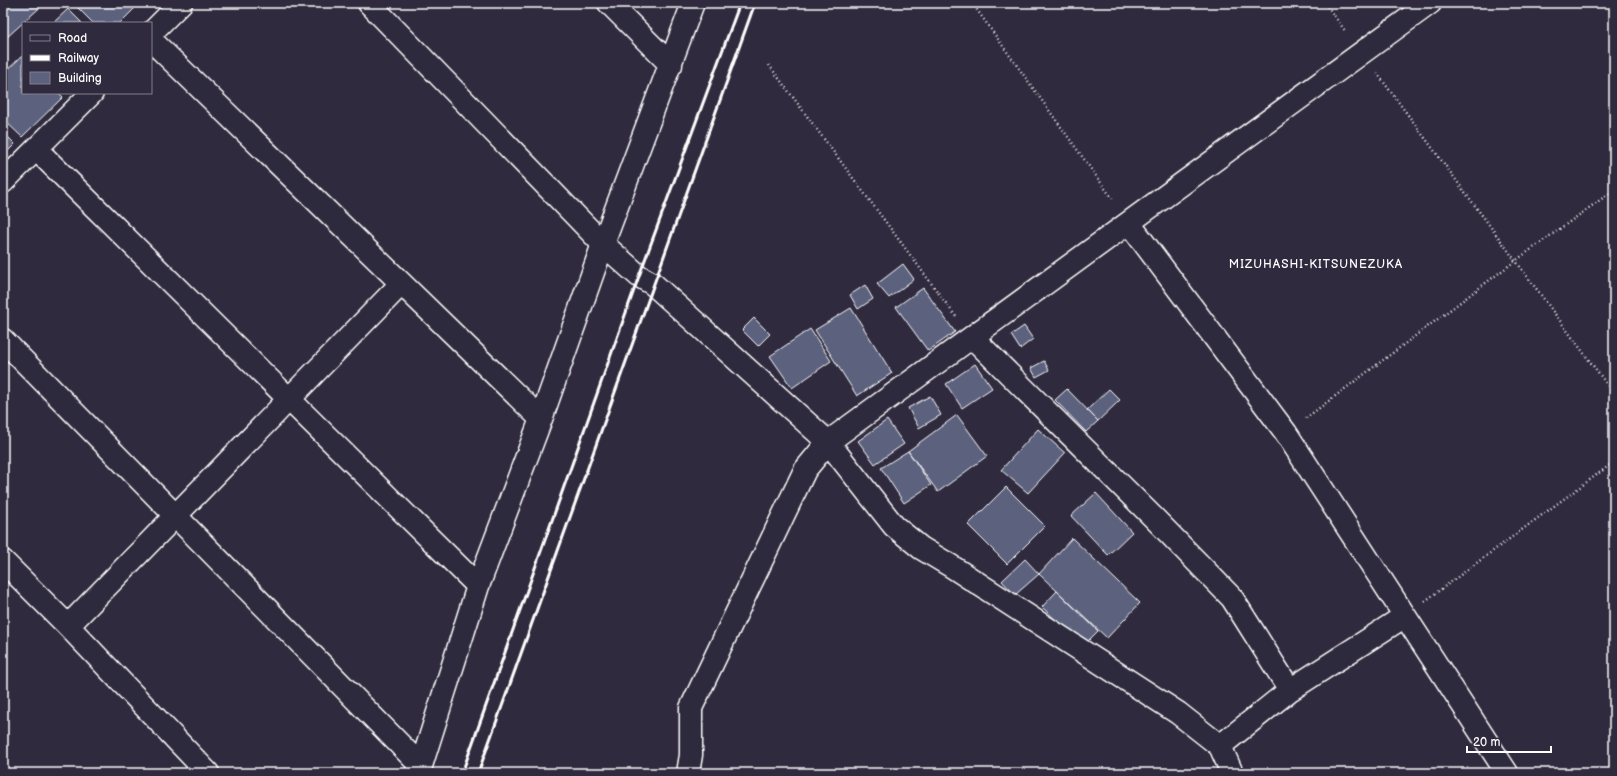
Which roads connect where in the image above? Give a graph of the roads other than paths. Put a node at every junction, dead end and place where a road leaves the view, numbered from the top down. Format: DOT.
graph roads {
  1 [pos="369,3"];
  2 [pos="609,3"];
  3 [pos="693,3"];
  4 [pos="1430,3"];
  5 [pos="178,4"];
  6 [pos="152,32"];
  7 [pos="152,41"];
  8 [pos="671,65"];
  9 [pos="91,94"];
  10 [pos="36,148"];
  11 [pos="3,182"];
  12 [pos="1129,223"];
  13 [pos="603,244"];
  14 [pos="401,284"];
  15 [pos="972,337"];
  16 [pos="3,340"];
  17 [pos="290,399"];
  18 [pos="541,420"];
  19 [pos="828,442"];
  20 [pos="176,516"];
  21 [pos="3,561"];
  22 [pos="478,586"];
  23 [pos="1405,616"];
  24 [pos="68,626"];
  25 [pos="1290,690"];
  26 [pos="1220,746"];
  27 [pos="418,770"];
  28 [pos="208,773"];
  29 [pos="688,773"];
  30 [pos="1232,773"];
  31 [pos="1507,773"];
  1 -- 13 [label="street"];
  2 -- 8 [label="street"];
  3 -- 8 [label="street"];
  4 -- 12 [label="street"];
  5 -- 6 [label="street"];
  7 -- 14 [label="street"];
  8 -- 13 [label="street"];
  9 -- 10 [label="street"];
  10 -- 11 [label="street"];
  10 -- 17 [label="street"];
  12 -- 15 [label="street"];
  12 -- 23 [label="street"];
  13 -- 18 [label="street"];
  13 -- 19 [label="street"];
  14 -- 17 [label="street"];
  14 -- 18 [label="street"];
  15 -- 19 [label="street"];
  15 -- 25 [label="street"];
  16 -- 20 [label="street"];
  17 -- 20 [label="street"];
  17 -- 22 [label="street"];
  18 -- 22 [label="street"];
  19 -- 26 [label="street"];
  19 -- 29 [label="street"];
  20 -- 24 [label="street"];
  20 -- 27 [label="street"];
  21 -- 24 [label="street"];
  22 -- 27 [label="street"];
  23 -- 25 [label="street"];
  23 -- 31 [label="street"];
  24 -- 28 [label="street"];
  25 -- 26 [label="street"];
  26 -- 30 [label="street"];
}
